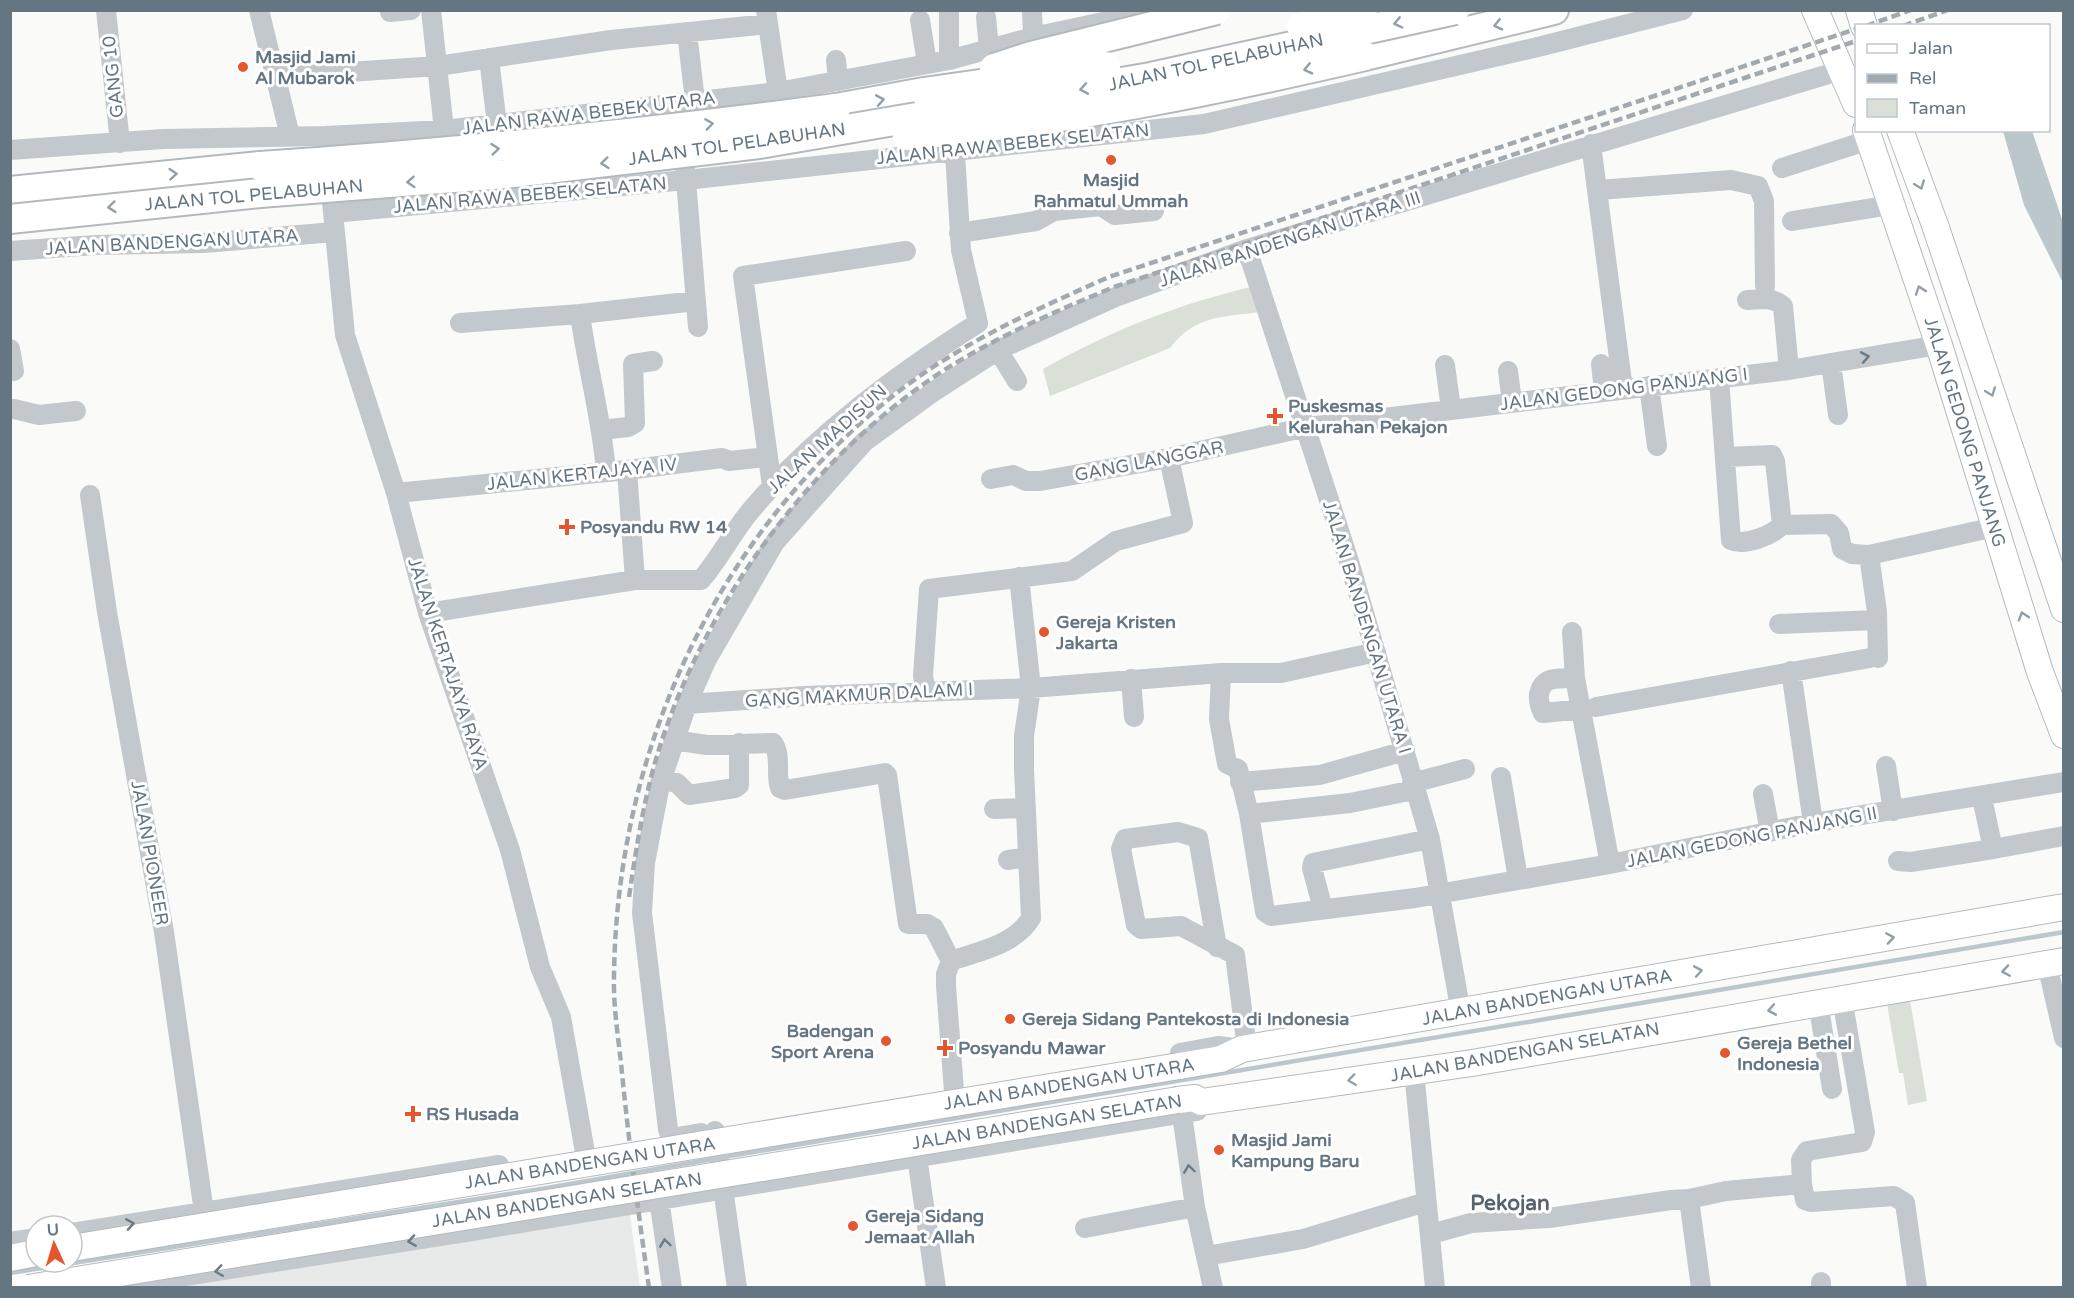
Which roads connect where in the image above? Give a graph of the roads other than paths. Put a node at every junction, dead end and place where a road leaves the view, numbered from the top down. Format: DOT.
graph roads {
  1 [pos="106,10"];
  2 [pos="259,10"];
  3 [pos="411,10"];
  4 [pos="431,10"];
  5 [pos="949,10"];
  6 [pos="1032,10"];
  7 [pos="1159,10"];
  8 [pos="1217,10"];
  9 [pos="1363,10"];
  10 [pos="1455,10"];
  11 [pos="1554,10"];
  12 [pos="1683,10"];
  13 [pos="390,12"];
  14 [pos="1812,13"];
  15 [pos="767,17"];
  16 [pos="986,17"];
  17 [pos="1086,18"];
  18 [pos="920,20"];
  19 [pos="687,32"];
  20 [pos="1033,38"];
  21 [pos="989,49"];
  22 [pos="489,58"];
  23 [pos="836,60"];
  24 [pos="939,61"];
  25 [pos="438,66"];
  26 [pos="1842,70"];
  27 [pos="274,77"];
  28 [pos="838,81"];
  29 [pos="778,92"];
  30 [pos="924,92"];
  31 [pos="1855,99"];
  32 [pos="685,103"];
  33 [pos="497,125"];
  34 [pos="444,130"];
  35 [pos="1901,132"];
  36 [pos="1868,135"];
  37 [pos="290,136"];
  38 [pos="325,136"];
  39 [pos="788,139"];
  40 [pos="120,143"];
  41 [pos="1591,144"];
  42 [pos="956,149"];
  43 [pos="10,150"];
  44 [pos="1782,168"];
  45 [pos="686,180"];
  46 [pos="1598,190"];
  47 [pos="10,191"];
  48 [pos="1891,205"];
  49 [pos="1155,211"];
  50 [pos="10,219"];
  51 [pos="1792,221"];
  52 [pos="333,223"];
  53 [pos="959,233"];
  54 [pos="1247,249"];
  55 [pos="906,250"];
  56 [pos="10,251"];
  57 [pos="1765,286"];
  58 [pos="1747,300"];
  59 [pos="696,302"];
  60 [pos="580,314"];
  61 [pos="460,323"];
  62 [pos="698,327"];
  63 [pos="1971,337"];
  64 [pos="1939,345"];
  65 [pos="10,349"];
  66 [pos="998,350"];
  67 [pos="653,362"];
  68 [pos="1831,363"];
  69 [pos="1601,364"];
  70 [pos="1445,365"];
  71 [pos="1789,370"];
  72 [pos="14,371"];
  73 [pos="1508,371"];
  74 [pos="1719,378"];
  75 [pos="1017,381"];
  76 [pos="1649,386"];
  77 [pos="1613,390"];
  78 [pos="1512,402"];
  79 [pos="14,409"];
  80 [pos="1451,410"];
  81 [pos="76,411"];
  82 [pos="1838,415"];
  83 [pos="1307,428"];
  84 [pos="601,430"];
  85 [pos="1657,446"];
  86 [pos="767,457"];
  87 [pos="1726,457"];
  88 [pos="1169,458"];
  89 [pos="627,470"];
  90 [pos="606,472"];
  91 [pos="991,479"];
  92 [pos="772,486"];
  93 [pos="396,493"];
  94 [pos="90,495"];
  95 [pos="1782,525"];
  96 [pos="1995,527"];
  97 [pos="1860,554"];
  98 [pos="1019,577"];
  99 [pos="636,580"];
  100 [pos="2064,609"];
  101 [pos="428,613"];
  102 [pos="1876,620"];
  103 [pos="1779,624"];
  104 [pos="1572,632"];
  105 [pos="1376,652"];
  106 [pos="1791,671"];
  107 [pos="1221,673"];
  108 [pos="1575,678"];
  109 [pos="1131,679"];
  110 [pos="1031,688"];
  111 [pos="926,692"];
  112 [pos="687,704"];
  113 [pos="1589,708"];
  114 [pos="1134,717"];
  115 [pos="2064,735"];
  116 [pos="673,740"];
  117 [pos="739,743"];
  118 [pos="1405,752"];
  119 [pos="1886,766"];
  120 [pos="1465,769"];
  121 [pos="1501,777"];
  122 [pos="662,780"];
  123 [pos="1240,782"];
  124 [pos="2064,782"];
  125 [pos="1413,786"];
  126 [pos="1763,794"];
  127 [pos="1982,798"];
  128 [pos="1026,808"];
  129 [pos="994,809"];
  130 [pos="1893,810"];
  131 [pos="1249,814"];
  132 [pos="1813,823"];
  133 [pos="1770,832"];
  134 [pos="2064,836"];
  135 [pos="1430,839"];
  136 [pos="1993,849"];
  137 [pos="1028,857"];
  138 [pos="1008,860"];
  139 [pos="1898,861"];
  140 [pos="1610,864"];
  141 [pos="1518,879"];
  142 [pos="1440,892"];
  143 [pos="2064,907"];
  144 [pos="1323,909"];
  145 [pos="1217,947"];
  146 [pos="951,961"];
  147 [pos="2055,962"];
  148 [pos="1830,1000"];
  149 [pos="1461,1013"];
  150 [pos="2064,1038"];
  151 [pos="1244,1049"];
  152 [pos="1414,1071"];
  153 [pos="1832,1089"];
  154 [pos="954,1091"];
  155 [pos="1187,1105"];
  156 [pos="715,1133"];
  157 [pos="619,1148"];
  158 [pos="585,1152"];
  159 [pos="564,1157"];
  160 [pos="917,1157"];
  161 [pos="1802,1184"];
  162 [pos="723,1185"];
  163 [pos="659,1199"];
  164 [pos="1689,1199"];
  165 [pos="1426,1203"];
  166 [pos="1195,1207"];
  167 [pos="204,1212"];
  168 [pos="573,1213"];
  169 [pos="1085,1228"];
  170 [pos="84,1231"];
  171 [pos="1431,1234"];
  172 [pos="84,1246"];
  173 [pos="1206,1256"];
  174 [pos="28,1287"];
  175 [pos="111,1287"];
  176 [pos="672,1287"];
  177 [pos="737,1287"];
  178 [pos="936,1287"];
  179 [pos="1207,1287"];
  180 [pos="1435,1287"];
  181 [pos="1701,1287"];
  182 [pos="1917,1287"];
  1 -- 40 [label="street, GANG 10"];
  2 -- 27 [label="street"];
  3 -- 13 [label="street"];
  4 -- 25 [label="street"];
  5 -- 24 [label="street"];
  6 -- 20 [label="street"];
  7 -- 17 [label="street, JALAN RAWA BEBEK UTARA"];
  8 -- 30 [label="highway, bridge"];
  9 -- 30 [label="highway, JALAN TOL PELABUHAN, bridge"];
  10 -- 39 [label="highway, JALAN TOL PELABUHAN, one-way, bridge"];
  11 -- 39 [label="highway, one-way, bridge"];
  12 -- 42 [label="street, JALAN RAWA BEBEK SELATAN"];
  14 -- 26 [label="main road"];
  15 -- 19 [label="street"];
  15 -- 29 [label="street"];
  16 -- 21 [label="street"];
  17 -- 20 [label="street, JALAN RAWA BEBEK UTARA"];
  18 -- 24 [label="street"];
  19 -- 22 [label="street"];
  19 -- 32 [label="street"];
  20 -- 21 [label="street, JALAN RAWA BEBEK UTARA"];
  21 -- 24 [label="street, JALAN RAWA BEBEK UTARA"];
  22 -- 25 [label="street"];
  22 -- 33 [label="street"];
  23 -- 28 [label="street"];
  24 -- 28 [label="street, JALAN RAWA BEBEK UTARA"];
  24 -- 42 [label="street"];
  25 -- 27 [label="street"];
  25 -- 34 [label="street"];
  26 -- 31 [label="main road"];
  26 -- 41 [label="street, JALAN BANDENGAN UTARA III"];
  27 -- 37 [label="street"];
  28 -- 29 [label="street, JALAN RAWA BEBEK UTARA"];
  29 -- 32 [label="street, JALAN RAWA BEBEK UTARA"];
  47 -- 30 [label="highway, JALAN TOL PELABUHAN, one-way, bridge"];
  32 -- 33 [label="street, JALAN RAWA BEBEK UTARA"];
  32 -- 45 [label="street"];
  33 -- 34 [label="street, JALAN RAWA BEBEK UTARA"];
  34 -- 38 [label="street, JALAN RAWA BEBEK UTARA"];
  35 -- 63 [label="main road, JALAN GEDONG PANJANG, one-way"];
  36 -- 44 [label="street"];
  36 -- 48 [label="main road, JALAN GEDONG PANJANG"];
  37 -- 38 [label="street, JALAN RAWA BEBEK UTARA"];
  37 -- 40 [label="street, JALAN RAWA BEBEK UTARA"];
  38 -- 52 [label="street, JALAN KERTAJAYA RAYA"];
  39 -- 50 [label="highway, JALAN TOL PELABUHAN, one-way, bridge"];
  40 -- 43 [label="street, JALAN RAWA BEBEK UTARA"];
  41 -- 46 [label="street"];
  41 -- 54 [label="street, JALAN BANDENGAN UTARA III"];
  42 -- 45 [label="street, JALAN RAWA BEBEK SELATAN"];
  42 -- 53 [label="street"];
  45 -- 52 [label="street, JALAN RAWA BEBEK SELATAN"];
  45 -- 59 [label="street"];
  46 -- 57 [label="street"];
  46 -- 77 [label="street"];
  48 -- 51 [label="street"];
  64 -- 48 [label="main road, JALAN GEDONG PANJANG, one-way"];
  49 -- 53 [label="street"];
  52 -- 56 [label="street, JALAN BANDENGAN UTARA"];
  52 -- 93 [label="street, JALAN KERTAJAYA RAYA"];
  53 -- 92 [label="street, JALAN MADISUN"];
  54 -- 66 [label="street, JALAN BANDENGAN UTARA III"];
  54 -- 83 [label="street, JALAN BANDENGAN UTARA I"];
  55 -- 86 [label="street"];
  58 -- 71 [label="street"];
  59 -- 60 [label="street"];
  59 -- 62 [label="street"];
  60 -- 61 [label="street"];
  60 -- 84 [label="street"];
  63 -- 64 [label="main road"];
  63 -- 100 [label="main road, JALAN GEDONG PANJANG, one-way"];
  68 -- 64 [label="street, JALAN GEDONG PANJANG I, one-way"];
  64 -- 96 [label="main road, JALAN GEDONG PANJANG"];
  65 -- 72 [label="street"];
  66 -- 75 [label="street"];
  66 -- 112 [label="street, JALAN BANDENGAN UTARA III"];
  67 -- 84 [label="street"];
  68 -- 71 [label="street, JALAN GEDONG PANJANG I"];
  68 -- 82 [label="street"];
  69 -- 77 [label="street"];
  70 -- 80 [label="street"];
  71 -- 74 [label="street, JALAN GEDONG PANJANG I"];
  73 -- 78 [label="street"];
  74 -- 76 [label="street, JALAN GEDONG PANJANG I"];
  74 -- 87 [label="street"];
  76 -- 77 [label="street, JALAN GEDONG PANJANG I"];
  76 -- 85 [label="street"];
  77 -- 78 [label="street, JALAN GEDONG PANJANG I"];
  78 -- 80 [label="street, JALAN GEDONG PANJANG I"];
  79 -- 81 [label="street"];
  80 -- 83 [label="street, JALAN GEDONG PANJANG I"];
  83 -- 88 [label="street, GANG LANGGAR"];
  83 -- 105 [label="street, JALAN BANDENGAN UTARA I"];
  84 -- 90 [label="street"];
  86 -- 89 [label="street, JALAN KERTAJAYA IV"];
  86 -- 92 [label="street"];
  87 -- 95 [label="street"];
  87 -- 95 [label="street"];
  88 -- 91 [label="street, GANG LANGGAR"];
  88 -- 98 [label="street"];
  89 -- 90 [label="street, JALAN KERTAJAYA IV"];
  89 -- 99 [label="street"];
  90 -- 93 [label="street, JALAN KERTAJAYA IV"];
  92 -- 99 [label="street, JALAN MADISUN"];
  93 -- 101 [label="street, JALAN KERTAJAYA RAYA"];
  94 -- 167 [label="street, JALAN PIONEER"];
  95 -- 97 [label="street"];
  96 -- 97 [label="street"];
  115 -- 96 [label="main road, JALAN GEDONG PANJANG, one-way"];
  97 -- 102 [label="street"];
  98 -- 110 [label="street"];
  98 -- 111 [label="street"];
  99 -- 101 [label="street"];
  101 -- 158 [label="street, JALAN KERTAJAYA RAYA"];
  102 -- 103 [label="street"];
  102 -- 106 [label="street"];
  104 -- 108 [label="street"];
  105 -- 107 [label="street, GANG MAKMUR DALAM I"];
  105 -- 118 [label="street, JALAN BANDENGAN UTARA I"];
  106 -- 113 [label="street"];
  106 -- 132 [label="street"];
  107 -- 109 [label="street, GANG MAKMUR DALAM I"];
  107 -- 123 [label="street"];
  108 -- 113 [label="street"];
  108 -- 113 [label="street"];
  109 -- 110 [label="street, GANG MAKMUR DALAM I"];
  109 -- 114 [label="street"];
  110 -- 111 [label="street, GANG MAKMUR DALAM I"];
  110 -- 128 [label="street"];
  111 -- 112 [label="street, GANG MAKMUR DALAM I"];
  112 -- 116 [label="street, JALAN BANDENGAN UTARA III"];
  113 -- 140 [label="street"];
  116 -- 117 [label="street"];
  116 -- 122 [label="street, JALAN BANDENGAN UTARA III"];
  117 -- 122 [label="street"];
  117 -- 146 [label="street"];
  118 -- 123 [label="street"];
  118 -- 125 [label="street, JALAN BANDENGAN UTARA I"];
  119 -- 130 [label="street"];
  120 -- 125 [label="street"];
  121 -- 141 [label="street"];
  122 -- 156 [label="street, JALAN BANDENGAN UTARA III"];
  123 -- 131 [label="street"];
  124 -- 127 [label="street, JALAN GEDONG PANJANG II"];
  125 -- 131 [label="street"];
  125 -- 135 [label="street, JALAN BANDENGAN UTARA I"];
  126 -- 133 [label="street"];
  127 -- 130 [label="street, JALAN GEDONG PANJANG II"];
  127 -- 136 [label="street"];
  128 -- 129 [label="street"];
  128 -- 137 [label="street"];
  130 -- 132 [label="street, JALAN GEDONG PANJANG II"];
  131 -- 144 [label="street, JALAN GEDONG PANJANG II"];
  132 -- 133 [label="street, JALAN GEDONG PANJANG II"];
  133 -- 140 [label="street, JALAN GEDONG PANJANG II"];
  134 -- 136 [label="street"];
  135 -- 142 [label="street, JALAN BANDENGAN UTARA I"];
  135 -- 144 [label="street"];
  136 -- 139 [label="street"];
  137 -- 138 [label="street"];
  137 -- 146 [label="street"];
  140 -- 141 [label="street, JALAN GEDONG PANJANG II"];
  141 -- 142 [label="street, JALAN GEDONG PANJANG II"];
  142 -- 144 [label="street, JALAN GEDONG PANJANG II"];
  142 -- 149 [label="street, JALAN BANDENGAN UTARA I"];
  149 -- 143 [label="main road, JALAN BANDENGAN UTARA, one-way"];
  145 -- 145 [label="street"];
  145 -- 151 [label="street"];
  146 -- 154 [label="street"];
  147 -- 148 [label="main road, JALAN BANDENGAN SELATAN, one-way"];
  147 -- 150 [label="street"];
  148 -- 152 [label="main road, JALAN BANDENGAN SELATAN, one-way"];
  148 -- 153 [label="street"];
  148 -- 161 [label="street"];
  149 -- 151 [label="main road, JALAN BANDENGAN UTARA"];
  151 -- 154 [label="street"];
  151 -- 172 [label="main road, JALAN BANDENGAN UTARA, bridge"];
  152 -- 155 [label="main road, JALAN BANDENGAN SELATAN, one-way"];
  152 -- 165 [label="street"];
  154 -- 156 [label="street"];
  155 -- 160 [label="street, JALAN BANDENGAN SELATAN"];
  166 -- 155 [label="street, one-way"];
  155 -- 174 [label="main road, JALAN BANDENGAN SELATAN, bridge"];
  156 -- 162 [label="street, bridge"];
  157 -- 158 [label="street"];
  158 -- 159 [label="street"];
  159 -- 167 [label="street, JALAN BANDENGAN UTARA"];
  159 -- 168 [label="street, bridge"];
  160 -- 162 [label="street, JALAN BANDENGAN SELATAN"];
  160 -- 178 [label="street"];
  161 -- 164 [label="street"];
  161 -- 182 [label="street"];
  162 -- 163 [label="street, JALAN BANDENGAN SELATAN"];
  162 -- 177 [label="street"];
  163 -- 168 [label="street, JALAN BANDENGAN SELATAN"];
  176 -- 163 [label="street, one-way"];
  164 -- 171 [label="street"];
  164 -- 181 [label="street"];
  165 -- 171 [label="street"];
  165 -- 173 [label="street"];
  166 -- 169 [label="street"];
  166 -- 173 [label="street"];
  170 -- 167 [label="street, JALAN BANDENGAN UTARA, one-way"];
  168 -- 175 [label="street, JALAN BANDENGAN SELATAN, one-way"];
  171 -- 180 [label="street"];
  173 -- 179 [label="street"];
}
